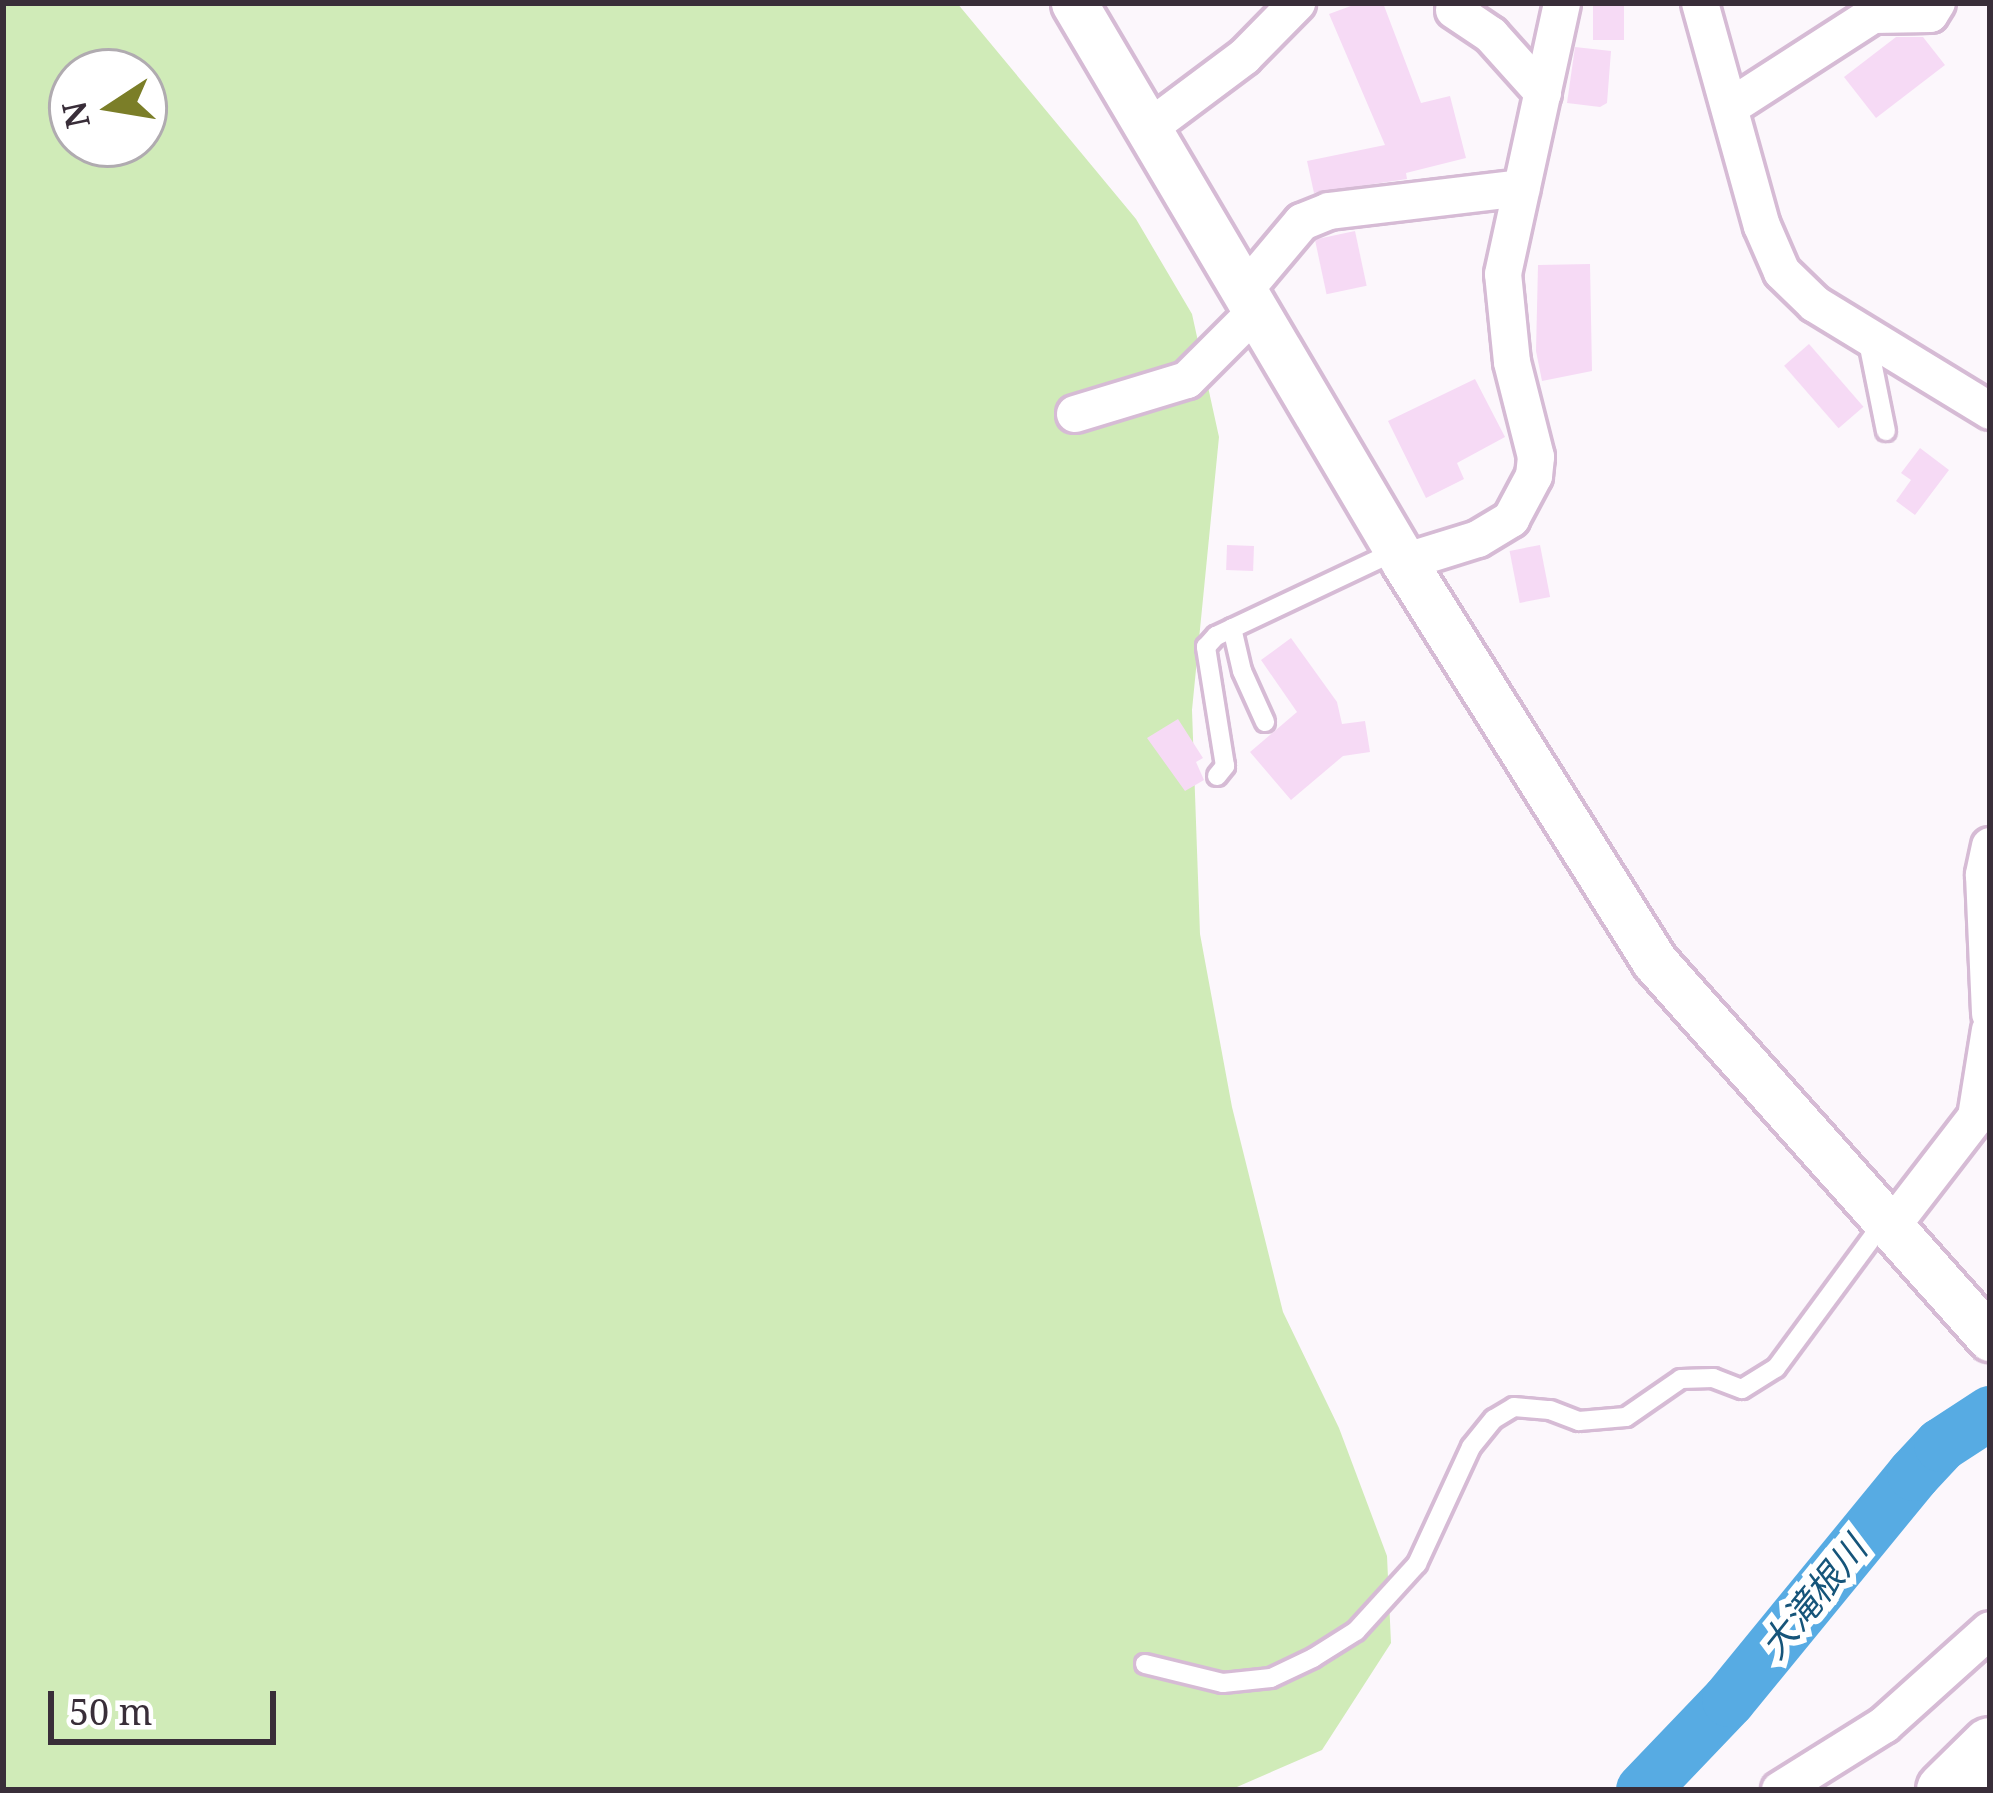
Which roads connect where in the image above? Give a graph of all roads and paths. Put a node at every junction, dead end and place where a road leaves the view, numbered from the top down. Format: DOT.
graph roads {
  1 [pos="1074,3"];
  2 [pos="1298,3"];
  3 [pos="1562,3"];
  4 [pos="1700,3"];
  5 [pos="1937,3"];
  6 [pos="1454,10"];
  7 [pos="1543,93"];
  8 [pos="1730,107"];
  9 [pos="1149,128"];
  10 [pos="1522,188"];
  11 [pos="1250,301"];
  12 [pos="1867,337"];
  13 [pos="1990,411"];
  14 [pos="1075,413"];
  15 [pos="1886,431"];
  16 [pos="1401,556"];
  17 [pos="1232,628"];
  18 [pos="1264,722"];
  19 [pos="1217,776"];
  20 [pos="1990,846"];
  21 [pos="1990,1015"];
  22 [pos="1990,1030"];
  23 [pos="1889,1222"];
  24 [pos="1990,1338"];
  25 [pos="1990,1630"];
  26 [pos="1145,1664"];
  27 [pos="1990,1746"];
  28 [pos="1780,1790"];
  29 [pos="1945,1790"];
  1 -- 9 [label="street"];
  2 -- 9 [label="street"];
  3 -- 7 [label="street"];
  4 -- 8 [label="street"];
  5 -- 8 [label="street"];
  6 -- 7 [label="street"];
  7 -- 10 [label="street"];
  8 -- 12 [label="street"];
  9 -- 11 [label="street"];
  10 -- 11 [label="street"];
  10 -- 16 [label="street"];
  11 -- 14 [label="street"];
  11 -- 16 [label="street"];
  12 -- 13 [label="street"];
  12 -- 15 [label="lane"];
  16 -- 17 [label="lane"];
  16 -- 23 [label="street"];
  17 -- 18 [label="lane"];
  17 -- 19 [label="lane"];
  20 -- 21 [label="street"];
  22 -- 23 [label="street"];
  23 -- 24 [label="street"];
  23 -- 26 [label="lane"];
  25 -- 28 [label="street"];
  27 -- 29 [label="main road"];
}
